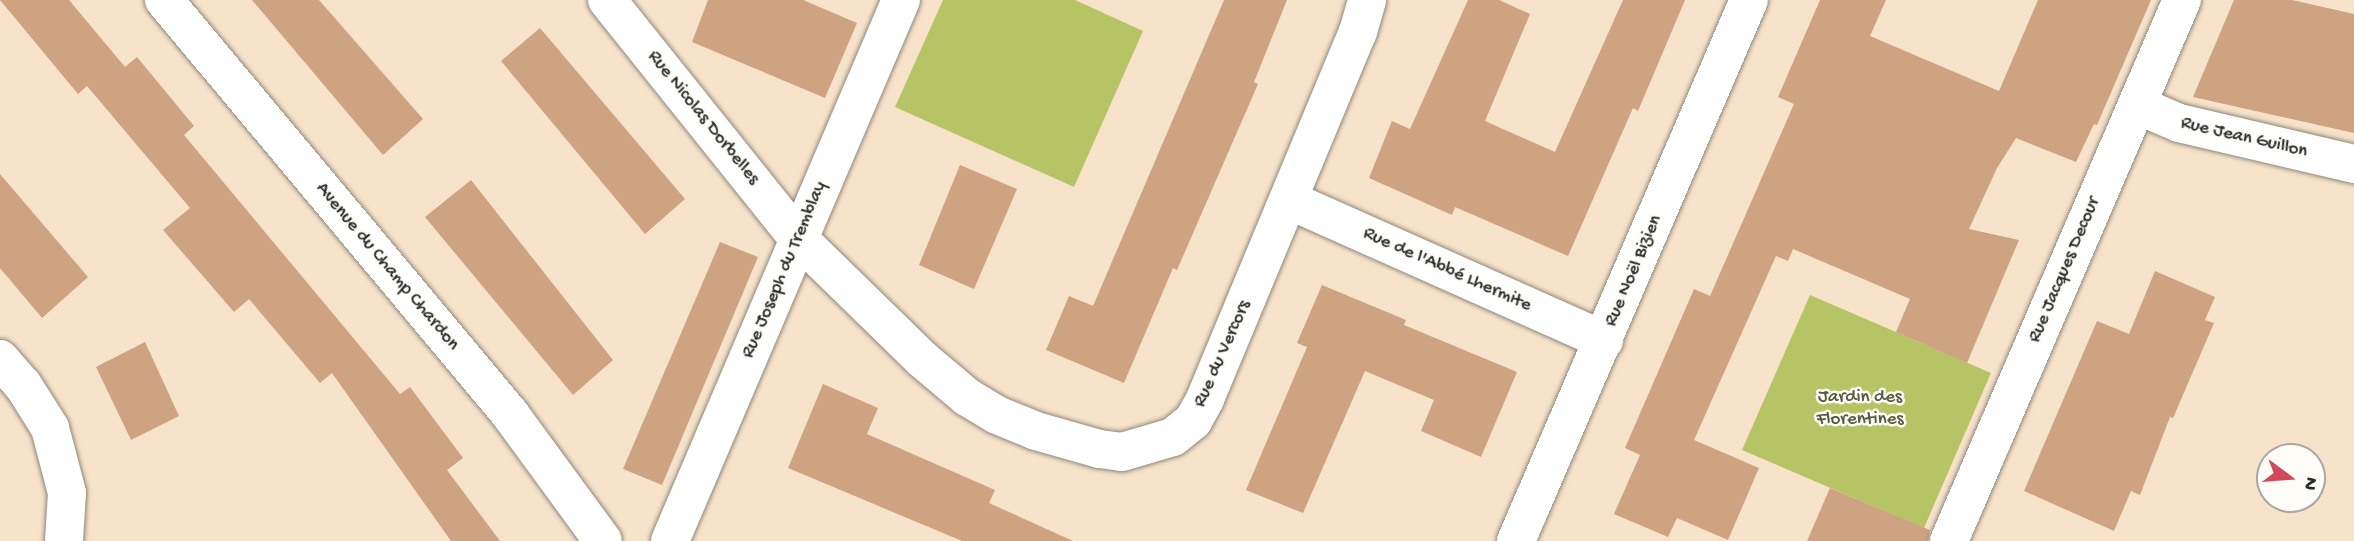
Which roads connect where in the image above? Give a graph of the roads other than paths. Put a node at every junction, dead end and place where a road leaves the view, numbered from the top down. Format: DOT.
graph roads {
  1 [pos="164,0"];
  2 [pos="607,0"];
  3 [pos="901,0"];
  4 [pos="1367,0"];
  5 [pos="1749,0"];
  6 [pos="2182,0"];
  7 [pos="2137,105"];
  8 [pos="2354,164"];
  9 [pos="1289,200"];
  10 [pos="798,238"];
  11 [pos="1604,340"];
  12 [pos="0,359"];
  13 [pos="65,541"];
  14 [pos="603,541"];
  15 [pos="670,541"];
  16 [pos="1516,541"];
  17 [pos="1949,541"];
  1 -- 14 [label="street, Avenue du Champ Chardon"];
  2 -- 10 [label="street, Rue Nicolas Dorbelles"];
  3 -- 10 [label="street, Rue Joseph du Tremblay"];
  4 -- 9 [label="street, Rue du Vercors"];
  5 -- 11 [label="street, Rue Noël Bizien"];
  6 -- 7 [label="street, Rue Jacques Decour"];
  7 -- 8 [label="street, Rue Jean Guillon"];
  7 -- 17 [label="street, Rue Jacques Decour"];
  9 -- 10 [label="street, Rue du Vercors"];
  9 -- 11 [label="street, Rue de l'Abbé Lhermite"];
  10 -- 15 [label="street, Rue Joseph du Tremblay"];
  11 -- 16 [label="street, Rue Noël Bizien"];
  12 -- 13 [label="street"];
}
